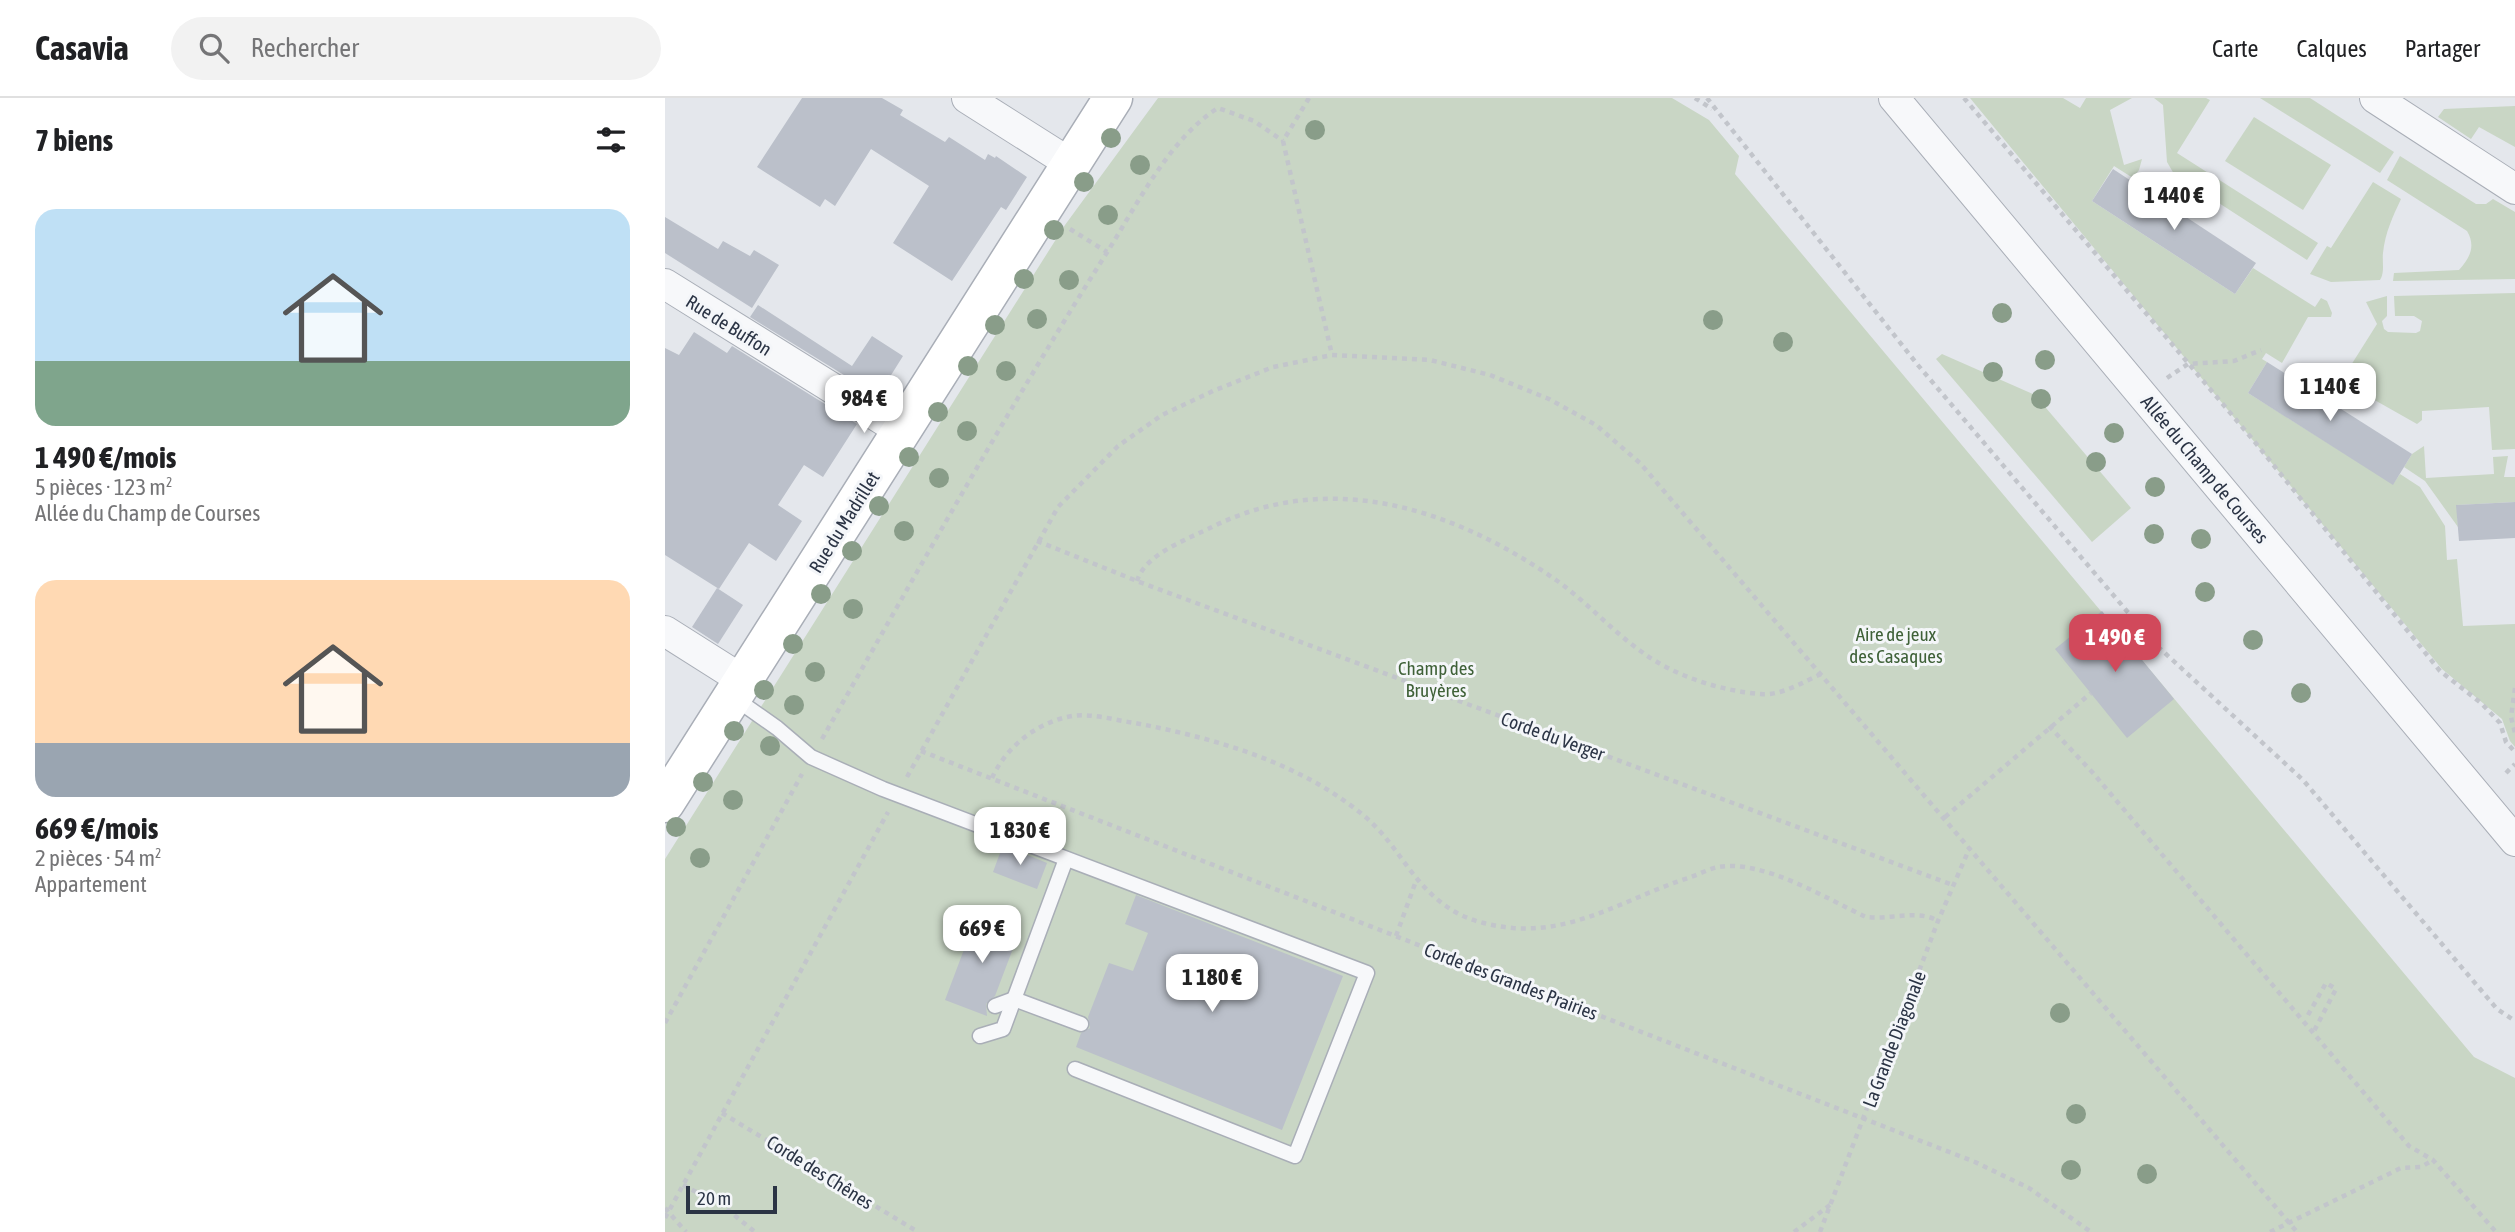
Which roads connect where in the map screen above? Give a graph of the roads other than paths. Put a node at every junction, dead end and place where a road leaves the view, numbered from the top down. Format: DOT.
graph roads {
  1 [pos="967,98"];
  2 [pos="1113,98"];
  3 [pos="1894,98"];
  4 [pos="2375,98"];
  5 [pos="1071,164"];
  6 [pos="2515,190"];
  7 [pos="665,284"];
  8 [pos="901,431"];
  9 [pos="665,631"];
  10 [pos="739,689"];
  11 [pos="665,803"];
  12 [pos="2515,841"];
  13 [pos="1066,859"];
  14 [pos="1014,999"];
  15 [pos="995,1006"];
  16 [pos="1081,1024"];
  17 [pos="980,1036"];
  18 [pos="1076,1069"];
  1 -- 5 [label="street"];
  2 -- 5 [label="street, Rue du Madrillet"];
  3 -- 12 [label="street, Allée du Champ de Courses"];
  4 -- 6 [label="street"];
  5 -- 8 [label="street, Rue du Madrillet"];
  7 -- 8 [label="street, Rue de Buffon"];
  8 -- 10 [label="street, Rue du Madrillet"];
  9 -- 10 [label="street"];
  10 -- 11 [label="street, Rue du Madrillet"];
  10 -- 13 [label="lane"];
  13 -- 14 [label="lane"];
  13 -- 18 [label="lane"];
  14 -- 15 [label="lane"];
  14 -- 16 [label="lane"];
  14 -- 17 [label="lane"];
}
